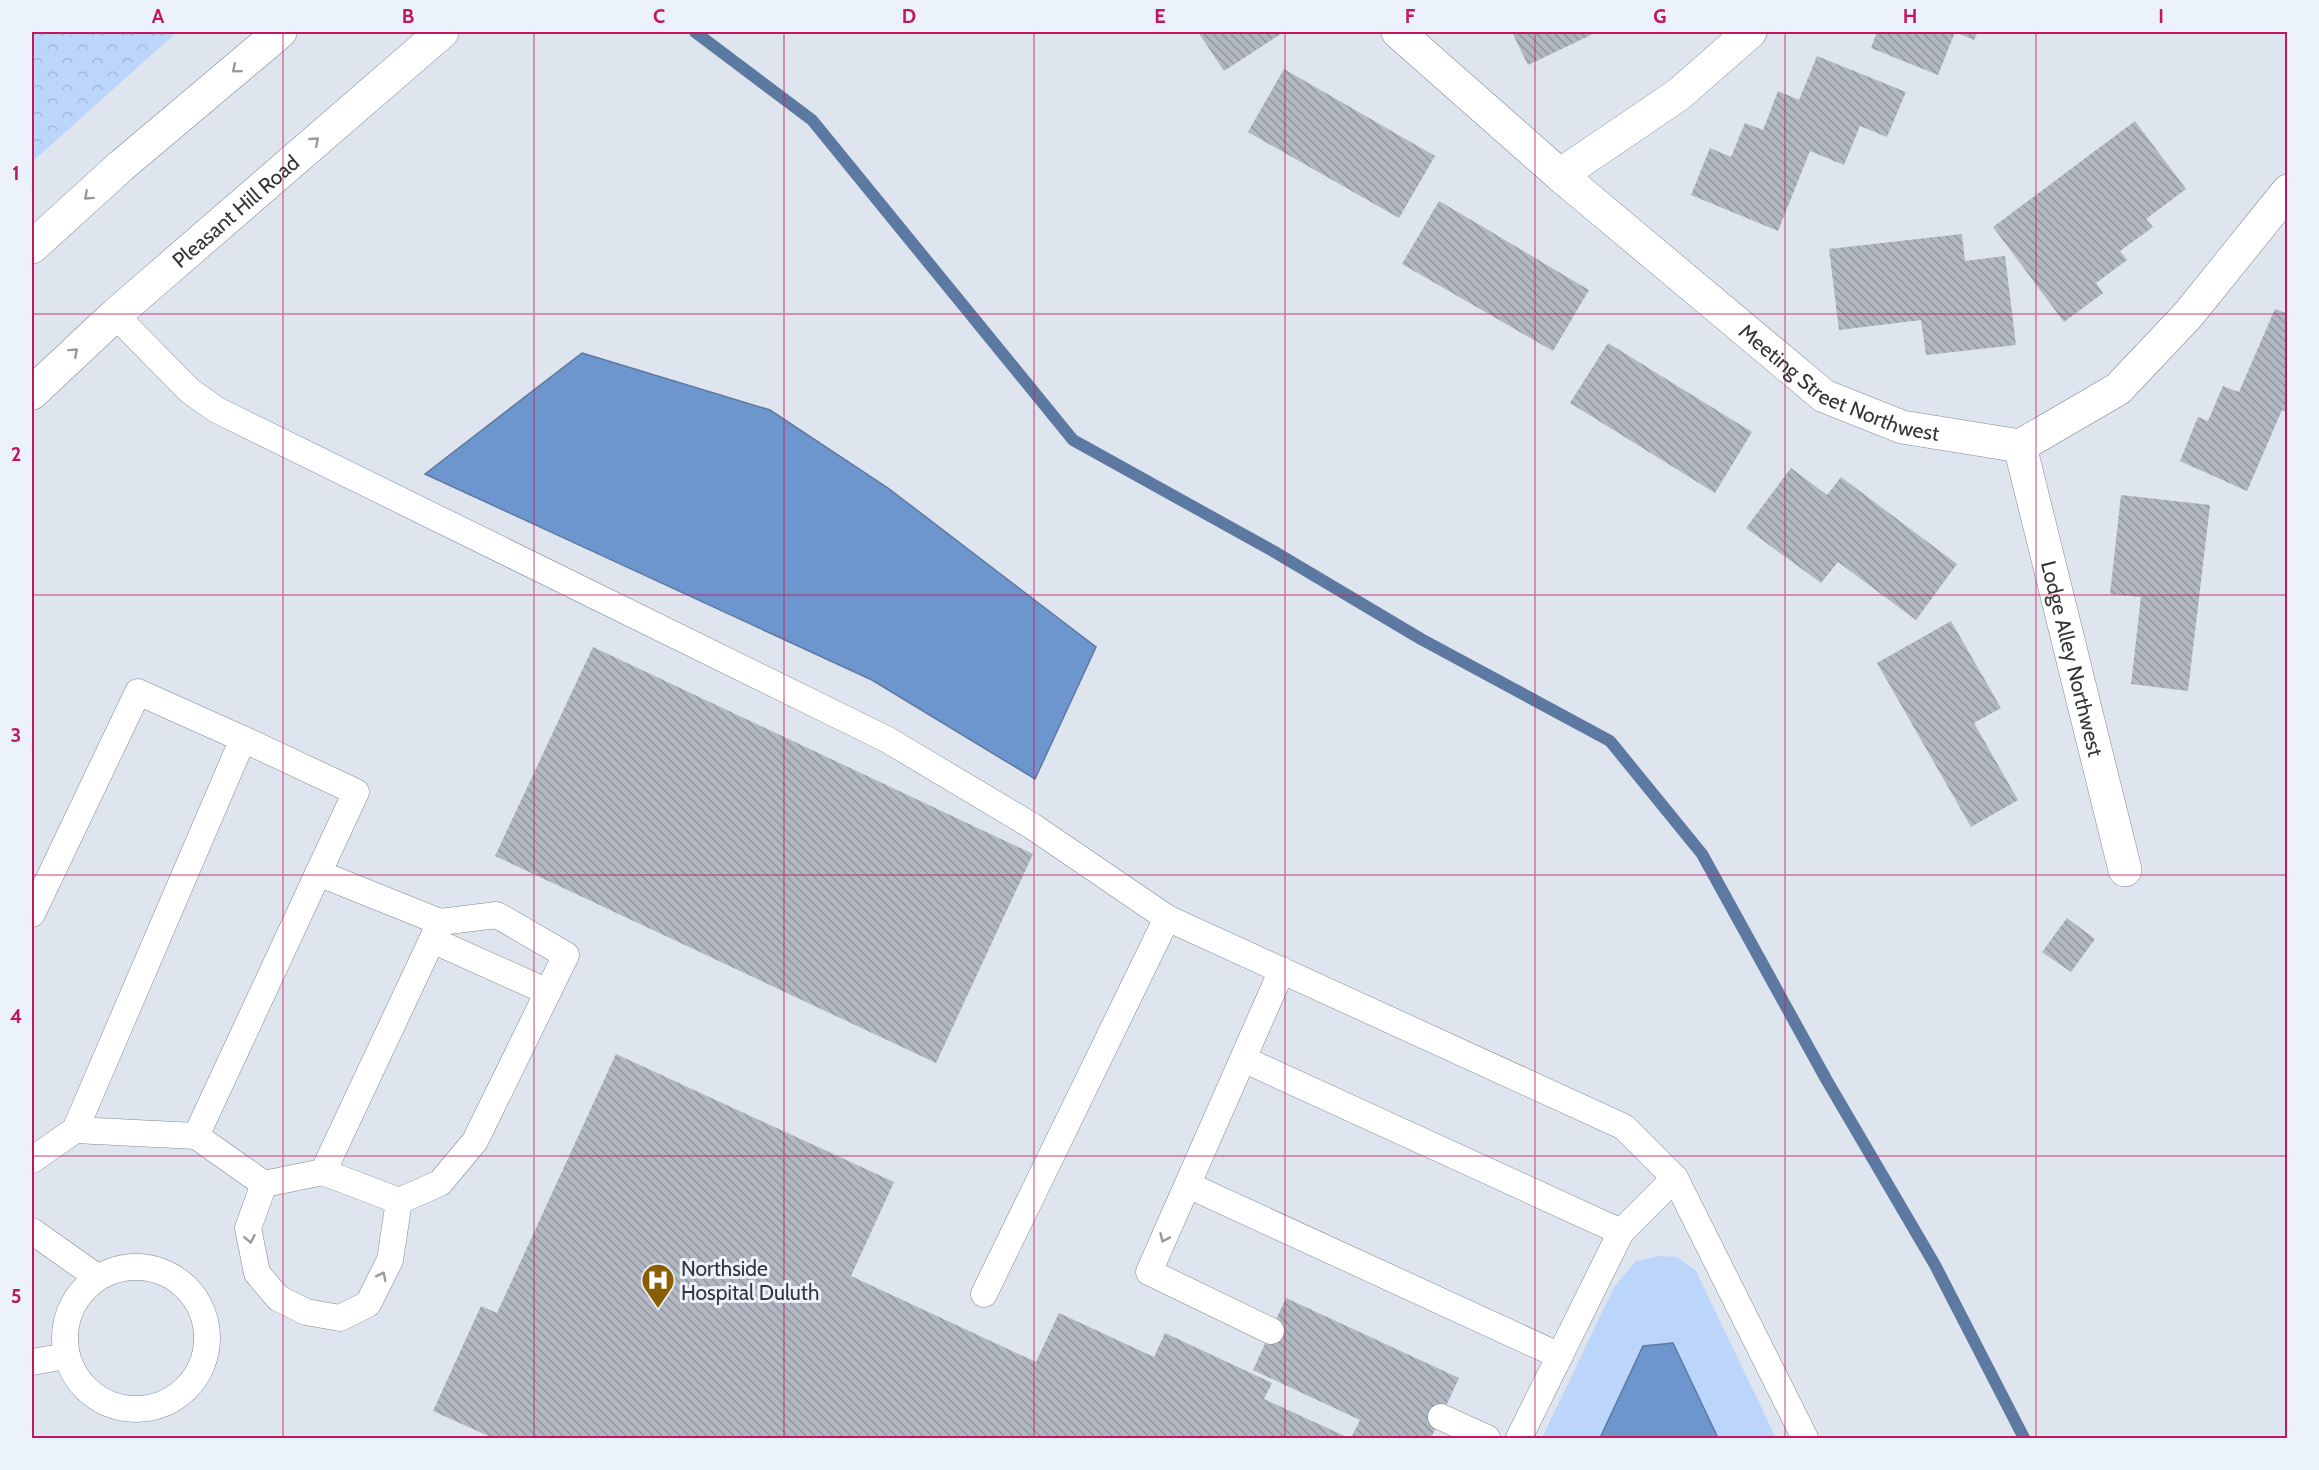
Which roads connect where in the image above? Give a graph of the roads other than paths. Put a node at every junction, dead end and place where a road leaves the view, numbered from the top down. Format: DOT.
graph roads {
  1 [pos="280,32"];
  2 [pos="442,32"];
  3 [pos="1398,32"];
  4 [pos="1750,32"];
  5 [pos="1560,175"];
  6 [pos="2288,191"];
  7 [pos="32,247"];
  8 [pos="115,315"];
  9 [pos="32,393"];
  10 [pos="2020,446"];
  11 [pos="243,739"];
  12 [pos="2125,870"];
  13 [pos="318,873"];
  14 [pos="32,914"];
  15 [pos="1167,918"];
  16 [pos="436,931"];
  17 [pos="1282,970"];
  18 [pos="548,992"];
  19 [pos="1243,1059"];
  20 [pos="75,1130"];
  21 [pos="196,1136"];
  22 [pos="32,1160"];
  23 [pos="322,1172"];
  24 [pos="1675,1178"];
  25 [pos="264,1184"];
  26 [pos="1188,1185"];
  27 [pos="399,1201"];
  28 [pos="32,1231"];
  29 [pos="1621,1232"];
  30 [pos="97,1277"];
  31 [pos="984,1294"];
  32 [pos="1271,1331"];
  33 [pos="66,1356"];
  34 [pos="1560,1356"];
  35 [pos="32,1362"];
  36 [pos="1441,1417"];
  37 [pos="1486,1438"];
  38 [pos="1519,1438"];
  39 [pos="1804,1438"];
  1 -- 7 [label="main road, one-way"];
  8 -- 2 [label="main road, Pleasant Hill Road, one-way"];
  3 -- 5 [label="main road, Meeting Street Northwest"];
  4 -- 5 [label="main road"];
  5 -- 10 [label="main road, Meeting Street Northwest"];
  6 -- 10 [label="main road"];
  9 -- 8 [label="main road, Pleasant Hill Road, one-way"];
  8 -- 15 [label="lane"];
  10 -- 12 [label="main road, Lodge Alley Northwest"];
  11 -- 13 [label="lane"];
  11 -- 14 [label="lane"];
  11 -- 20 [label="lane"];
  13 -- 16 [label="lane"];
  13 -- 21 [label="lane"];
  15 -- 17 [label="lane"];
  15 -- 31 [label="lane"];
  16 -- 18 [label="lane"];
  16 -- 18 [label="lane"];
  16 -- 23 [label="lane"];
  17 -- 19 [label="lane"];
  17 -- 24 [label="lane"];
  18 -- 27 [label="lane"];
  19 -- 26 [label="lane"];
  19 -- 29 [label="lane"];
  20 -- 21 [label="lane"];
  20 -- 22 [label="lane"];
  21 -- 25 [label="lane"];
  23 -- 25 [label="lane"];
  23 -- 27 [label="lane"];
  24 -- 29 [label="lane"];
  24 -- 39 [label="lane"];
  25 -- 27 [label="lane, one-way"];
  26 -- 32 [label="lane, one-way"];
  26 -- 34 [label="lane"];
  28 -- 30 [label="lane"];
  29 -- 34 [label="lane"];
  30 -- 33 [label="lane"];
  30 -- 33 [label="lane"];
  33 -- 35 [label="lane"];
  34 -- 38 [label="lane"];
  36 -- 37 [label="lane"];
}
